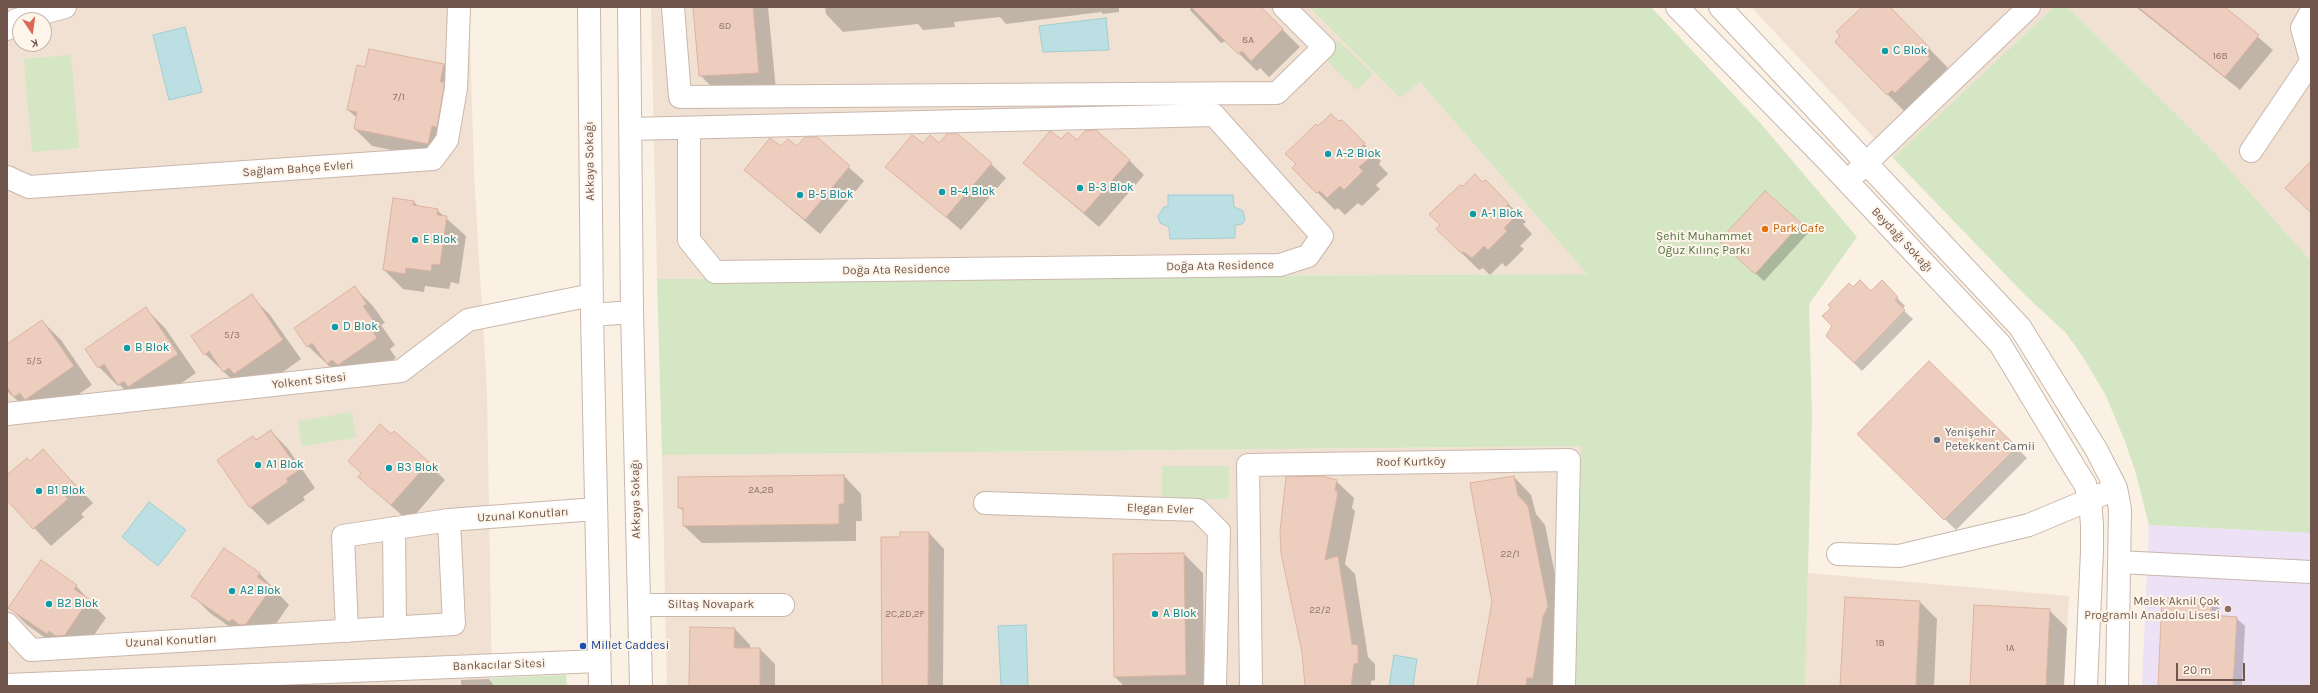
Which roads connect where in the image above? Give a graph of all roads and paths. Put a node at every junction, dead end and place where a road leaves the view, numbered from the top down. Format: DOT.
graph roads {
  1 [pos="65,7"];
  2 [pos="459,7"];
  3 [pos="589,7"];
  4 [pos="629,7"];
  5 [pos="673,7"];
  6 [pos="1284,7"];
  7 [pos="1677,7"];
  8 [pos="1720,7"];
  9 [pos="2029,7"];
  10 [pos="2311,12"];
  11 [pos="7,29"];
  12 [pos="2311,61"];
  13 [pos="630,129"];
  14 [pos="689,129"];
  15 [pos="2250,152"];
  16 [pos="1866,162"];
  17 [pos="7,177"];
  18 [pos="1848,182"];
  19 [pos="592,305"];
  20 [pos="632,312"];
  21 [pos="7,414"];
  22 [pos="2116,488"];
  23 [pos="2090,500"];
  24 [pos="985,503"];
  25 [pos="596,509"];
  26 [pos="449,520"];
  27 [pos="394,528"];
  28 [pos="1838,554"];
  29 [pos="2119,562"];
  30 [pos="2311,572"];
  31 [pos="639,605"];
  32 [pos="783,605"];
  33 [pos="7,624"];
  34 [pos="395,628"];
  35 [pos="347,631"];
  36 [pos="599,661"];
  37 [pos="398,678"];
  38 [pos="208,682"];
  39 [pos="7,685"];
  40 [pos="37,685"];
  41 [pos="600,686"];
  42 [pos="640,686"];
  43 [pos="1215,686"];
  44 [pos="1251,686"];
  45 [pos="1564,686"];
  46 [pos="2086,686"];
  47 [pos="2117,686"];
  1 -- 11 [label="street"];
  2 -- 17 [label="street, Sağlam Bahçe Evleri"];
  3 -- 19 [label="street, Akkaya Sokağı"];
  4 -- 13 [label="street, Akkaya Sokağı"];
  5 -- 6 [label="street"];
  7 -- 18 [label="street, Beydağı Sokağı"];
  8 -- 16 [label="street"];
  9 -- 16 [label="street"];
  10 -- 12 [label="street"];
  12 -- 15 [label="street"];
  13 -- 14 [label="street, Doğa Ata Residence"];
  13 -- 20 [label="street, Akkaya Sokağı"];
  14 -- 14 [label="street, Doğa Ata Residence"];
  16 -- 18 [label="street"];
  16 -- 22 [label="street"];
  18 -- 23 [label="street, Beydağı Sokağı"];
  19 -- 20 [label="street"];
  19 -- 21 [label="street, Yolkent Sitesi"];
  19 -- 25 [label="street, Akkaya Sokağı"];
  20 -- 31 [label="street, Akkaya Sokağı"];
  22 -- 23 [label="street"];
  22 -- 29 [label="street"];
  23 -- 28 [label="street"];
  23 -- 46 [label="street, Beydağı Sokağı"];
  24 -- 43 [label="street, Elegan Evler"];
  25 -- 26 [label="street, Uzunal Konutları"];
  25 -- 36 [label="street, Akkaya Sokağı"];
  26 -- 27 [label="street, Uzunal Konutları"];
  26 -- 34 [label="street, Uzunal Konutları"];
  27 -- 34 [label="street"];
  27 -- 35 [label="street, Uzunal Konutları"];
  29 -- 30 [label="street"];
  29 -- 47 [label="street"];
  31 -- 32 [label="street, Siltaş Novapark"];
  31 -- 42 [label="street, Akkaya Sokağı"];
  33 -- 35 [label="street, Uzunal Konutları"];
  34 -- 35 [label="street, Uzunal Konutları"];
  36 -- 37 [label="street, Bankacılar Sitesi"];
  36 -- 41 [label="street, Akkaya Sokağı"];
  37 -- 38 [label="street, Bankacılar Sitesi"];
  38 -- 40 [label="street, Bankacılar Sitesi"];
  39 -- 40 [label="street, Bankacılar Sitesi"];
  44 -- 45 [label="street, Roof Kurtköy"];
}
